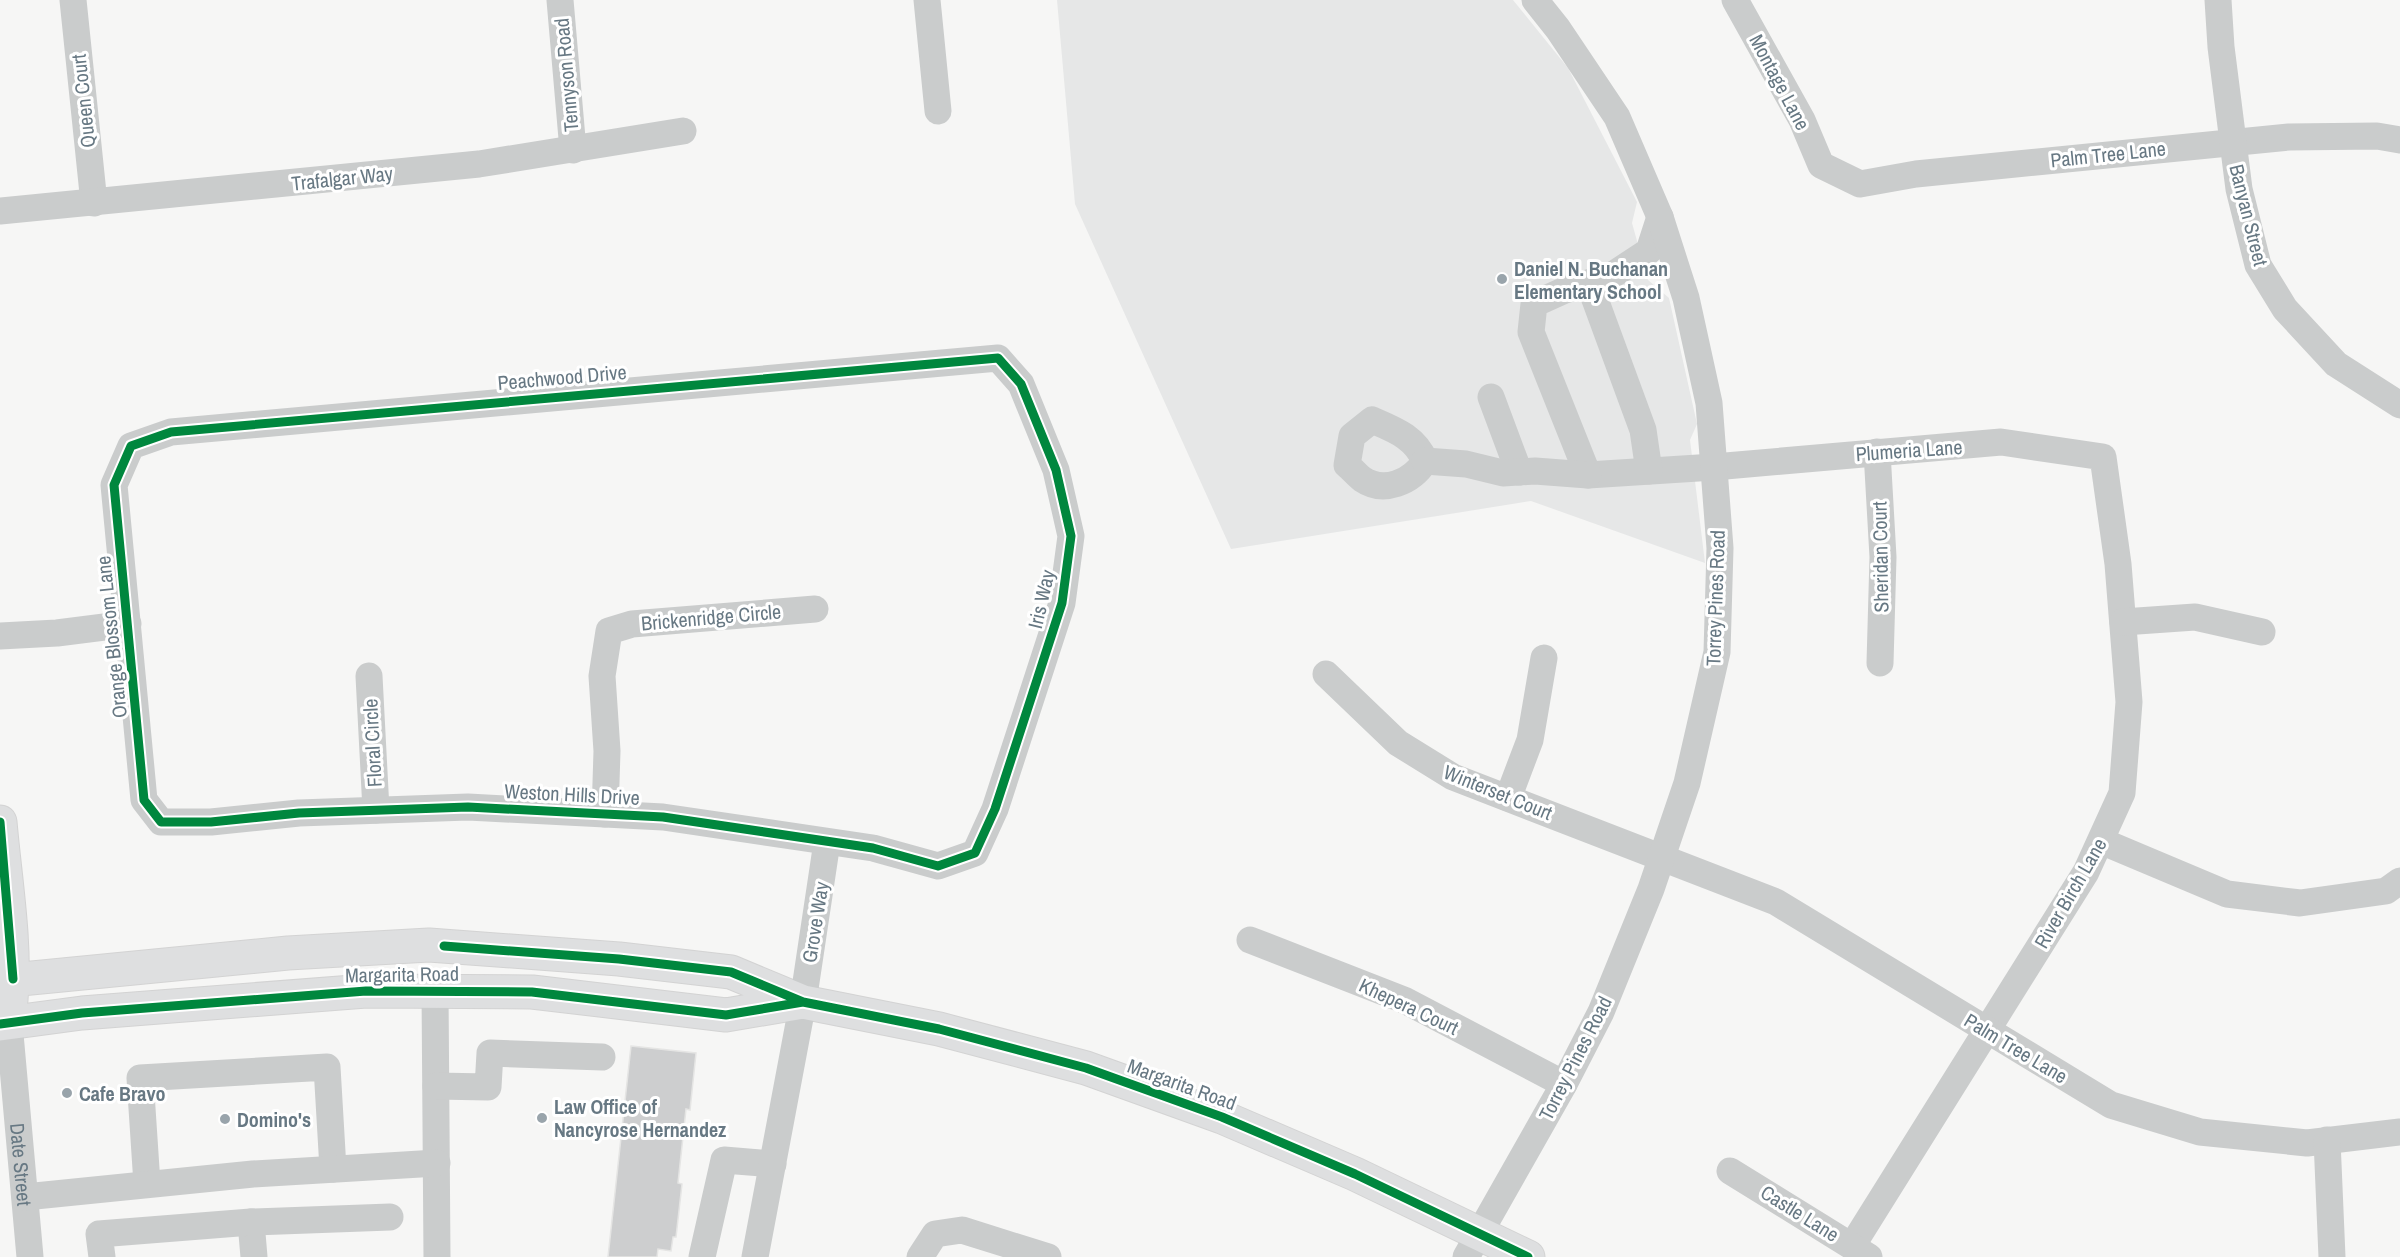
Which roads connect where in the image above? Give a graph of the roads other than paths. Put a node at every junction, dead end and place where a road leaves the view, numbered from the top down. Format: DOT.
graph roads {
  1 [pos="73,0"];
  2 [pos="560,0"];
  3 [pos="927,0"];
  4 [pos="1535,0"];
  5 [pos="1736,0"];
  6 [pos="2218,0"];
  7 [pos="938,111"];
  8 [pos="683,131"];
  9 [pos="2400,140"];
  10 [pos="2232,142"];
  11 [pos="573,150"];
  12 [pos="1821,165"];
  13 [pos="94,203"];
  14 [pos="0,212"];
  15 [pos="1660,217"];
  16 [pos="1589,283"];
  17 [pos="998,358"];
  18 [pos="1491,397"];
  19 [pos="2400,405"];
  20 [pos="131,446"];
  21 [pos="1877,452"];
  22 [pos="2103,457"];
  23 [pos="1425,461"];
  24 [pos="1714,467"];
  25 [pos="1649,471"];
  26 [pos="1519,472"];
  27 [pos="1588,475"];
  28 [pos="814,609"];
  29 [pos="2122,622"];
  30 [pos="128,624"];
  31 [pos="2262,632"];
  32 [pos="0,636"];
  33 [pos="1544,658"];
  34 [pos="1880,663"];
  35 [pos="1326,674"];
  36 [pos="369,676"];
  37 [pos="1508,798"];
  38 [pos="376,810"];
  39 [pos="605,814"];
  40 [pos="0,822"];
  41 [pos="161,822"];
  42 [pos="2101,841"];
  43 [pos="827,842"];
  44 [pos="975,853"];
  45 [pos="1662,857"];
  46 [pos="2400,881"];
  47 [pos="1250,940"];
  48 [pos="579,956"];
  49 [pos="7,980"];
  50 [pos="435,990"];
  51 [pos="803,1002"];
  52 [pos="5,1024"];
  53 [pos="1987,1031"];
  54 [pos="602,1057"];
  55 [pos="1564,1084"];
  56 [pos="436,1086"];
  57 [pos="2400,1132"];
  58 [pos="2327,1140"];
  59 [pos="437,1163"];
  60 [pos="773,1164"];
  61 [pos="333,1169"];
  62 [pos="1730,1171"];
  63 [pos="147,1184"];
  64 [pos="25,1197"];
  65 [pos="390,1217"];
  66 [pos="251,1222"];
  67 [pos="1472,1245"];
  68 [pos="1861,1252"];
  69 [pos="30,1257"];
  70 [pos="102,1257"];
  71 [pos="254,1257"];
  72 [pos="437,1257"];
  73 [pos="702,1257"];
  74 [pos="755,1257"];
  75 [pos="920,1257"];
  76 [pos="1048,1257"];
  77 [pos="1528,1257"];
  78 [pos="2332,1257"];
  1 -- 13 [label="street, Queen Court"];
  2 -- 11 [label="street, Tennyson Road"];
  3 -- 7 [label="street"];
  4 -- 15 [label="street, Torrey Pines Road"];
  5 -- 12 [label="street, Montage Lane"];
  6 -- 10 [label="street, Banyan Street"];
  8 -- 11 [label="street, Trafalgar Way"];
  9 -- 10 [label="street, Palm Tree Lane"];
  10 -- 12 [label="street, Palm Tree Lane"];
  10 -- 19 [label="street, Banyan Street"];
  11 -- 13 [label="street, Trafalgar Way"];
  13 -- 14 [label="street, Trafalgar Way"];
  15 -- 16 [label="street"];
  15 -- 24 [label="street, Torrey Pines Road"];
  16 -- 25 [label="street"];
  16 -- 27 [label="street"];
  17 -- 20 [label="street, Peachwood Drive"];
  17 -- 44 [label="street, Iris Way"];
  18 -- 26 [label="street"];
  20 -- 30 [label="street, Orange Blossom Lane"];
  21 -- 22 [label="street, Plumeria Lane"];
  21 -- 24 [label="street, Plumeria Lane"];
  21 -- 34 [label="street, Sheridan Court"];
  22 -- 29 [label="street, River Birch Lane"];
  23 -- 26 [label="street, Plumeria Lane"];
  24 -- 25 [label="street, Plumeria Lane"];
  24 -- 45 [label="street, Torrey Pines Road"];
  25 -- 27 [label="street, Plumeria Lane"];
  26 -- 27 [label="street, Plumeria Lane"];
  28 -- 39 [label="street, Brickenridge Circle"];
  29 -- 31 [label="street"];
  29 -- 42 [label="street, River Birch Lane"];
  30 -- 32 [label="street"];
  30 -- 41 [label="street, Orange Blossom Lane"];
  33 -- 37 [label="street"];
  35 -- 37 [label="street, Winterset Court"];
  36 -- 38 [label="street, Floral Circle"];
  37 -- 45 [label="street, Winterset Court"];
  38 -- 39 [label="street, Weston Hills Drive"];
  38 -- 41 [label="street, Weston Hills Drive"];
  39 -- 43 [label="street, Weston Hills Drive"];
  40 -- 49 [label="main road, Date Street"];
  42 -- 46 [label="street"];
  42 -- 53 [label="street, River Birch Lane"];
  43 -- 44 [label="street, Weston Hills Drive"];
  43 -- 51 [label="street, Grove Way"];
  45 -- 53 [label="street, Palm Tree Lane"];
  45 -- 55 [label="street, Torrey Pines Road"];
  47 -- 55 [label="street, Khepera Court"];
  48 -- 49 [label="main road, Margarita Road"];
  48 -- 50 [label="main road"];
  48 -- 51 [label="main road, Margarita Road"];
  49 -- 52 [label="main road, Date Street"];
  50 -- 51 [label="main road, Margarita Road"];
  50 -- 52 [label="main road, Margarita Road"];
  50 -- 56 [label="street"];
  51 -- 60 [label="street, Grove Way"];
  51 -- 67 [label="main road, Margarita Road"];
  52 -- 64 [label="street, Date Street"];
  53 -- 58 [label="street, Palm Tree Lane"];
  53 -- 68 [label="street, River Birch Lane"];
  54 -- 56 [label="street"];
  55 -- 67 [label="street, Torrey Pines Road"];
  56 -- 59 [label="street"];
  57 -- 58 [label="street, Palm Tree Lane"];
  58 -- 78 [label="street"];
  59 -- 61 [label="street"];
  59 -- 72 [label="street"];
  60 -- 73 [label="street"];
  60 -- 74 [label="street, Grove Way"];
  61 -- 63 [label="street"];
  61 -- 63 [label="street"];
  62 -- 68 [label="street, Castle Lane"];
  63 -- 64 [label="street"];
  64 -- 69 [label="street, Date Street"];
  65 -- 66 [label="street"];
  66 -- 70 [label="street"];
  66 -- 71 [label="street"];
  67 -- 77 [label="main road, Margarita Road"];
  75 -- 76 [label="street"];
}
